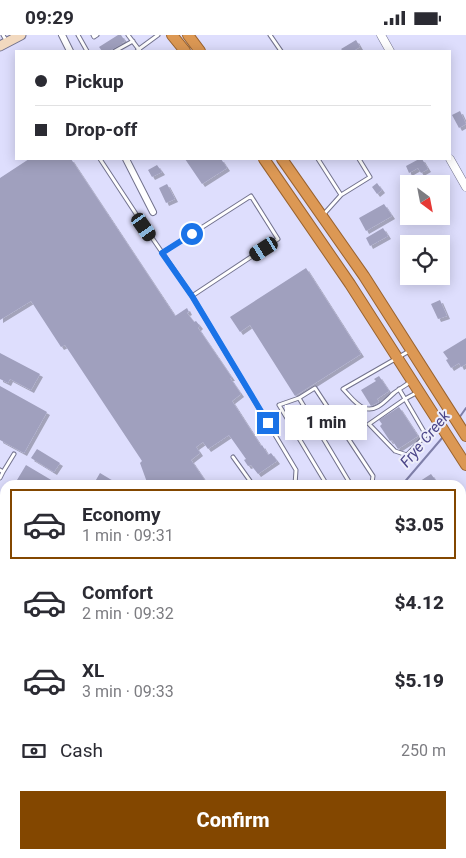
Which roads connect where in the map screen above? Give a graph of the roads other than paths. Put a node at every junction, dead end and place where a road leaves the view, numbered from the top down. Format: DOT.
graph roads {
  1 [pos="21,35"];
  2 [pos="62,35"];
  3 [pos="78,35"];
  4 [pos="93,35"];
  5 [pos="97,35"];
  6 [pos="128,35"];
  7 [pos="158,35"];
  8 [pos="172,35"];
  9 [pos="188,35"];
  10 [pos="270,35"];
  11 [pos="381,35"];
  12 [pos="3,41"];
  13 [pos="133,41"];
  14 [pos="70,50"];
  15 [pos="86,50"];
  16 [pos="117,50"];
  17 [pos="139,50"];
  18 [pos="184,50"];
  19 [pos="199,50"];
  20 [pos="280,50"];
  21 [pos="389,50"];
  22 [pos="101,160"];
  23 [pos="127,160"];
  24 [pos="265,160"];
  25 [pos="283,160"];
  26 [pos="319,160"];
  27 [pos="360,160"];
  28 [pos="451,160"];
  29 [pos="466,187"];
  30 [pos="341,195"];
  31 [pos="153,212"];
  32 [pos="322,216"];
  33 [pos="162,253"];
  34 [pos="192,296"];
  35 [pos="411,350"];
  36 [pos="398,358"];
  37 [pos="412,381"];
  38 [pos="399,389"];
  39 [pos="418,391"];
  40 [pos="299,398"];
  41 [pos="406,399"];
  42 [pos="440,424"];
  43 [pos="426,435"];
  44 [pos="466,436"];
  45 [pos="14,454"];
  46 [pos="233,457"];
  47 [pos="466,465"];
  48 [pos="2,471"];
  49 [pos="0,478"];
  50 [pos="249,480"];
  51 [pos="295,480"];
  52 [pos="323,480"];
  53 [pos="348,480"];
  54 [pos="372,480"];
  1 -- 12 [label="main road"];
  2 -- 14 [label="street"];
  3 -- 15 [label="lane"];
  4 -- 5 [label="lane"];
  6 -- 13 [label="lane"];
  7 -- 17 [label="lane"];
  8 -- 18 [label="highway"];
  9 -- 19 [label="highway"];
  10 -- 20 [label="lane"];
  11 -- 21 [label="street"];
  13 -- 16 [label="lane"];
  13 -- 17 [label="lane"];
  22 -- 33 [label="lane"];
  23 -- 31 [label="street"];
  24 -- 36 [label="highway"];
  25 -- 32 [label="highway"];
  26 -- 30 [label="lane"];
  27 -- 30 [label="lane"];
  28 -- 29 [label="street"];
  30 -- 32 [label="lane"];
  32 -- 35 [label="highway"];
  33 -- 34 [label="lane"];
  33 -- 34 [label="lane"];
  34 -- 51 [label="lane"];
  35 -- 36 [label="lane"];
  35 -- 44 [label="highway"];
  36 -- 37 [label="highway"];
  36 -- 38 [label="lane"];
  37 -- 38 [label="lane"];
  37 -- 39 [label="highway"];
  38 -- 41 [label="lane"];
  39 -- 41 [label="lane"];
  39 -- 42 [label="highway"];
  40 -- 52 [label="lane"];
  40 -- 53 [label="lane"];
  40 -- 54 [label="lane"];
  41 -- 43 [label="lane"];
  41 -- 43 [label="lane"];
  42 -- 43 [label="lane"];
  42 -- 47 [label="highway"];
  45 -- 48 [label="lane"];
  46 -- 50 [label="lane"];
  48 -- 49 [label="lane"];
}
